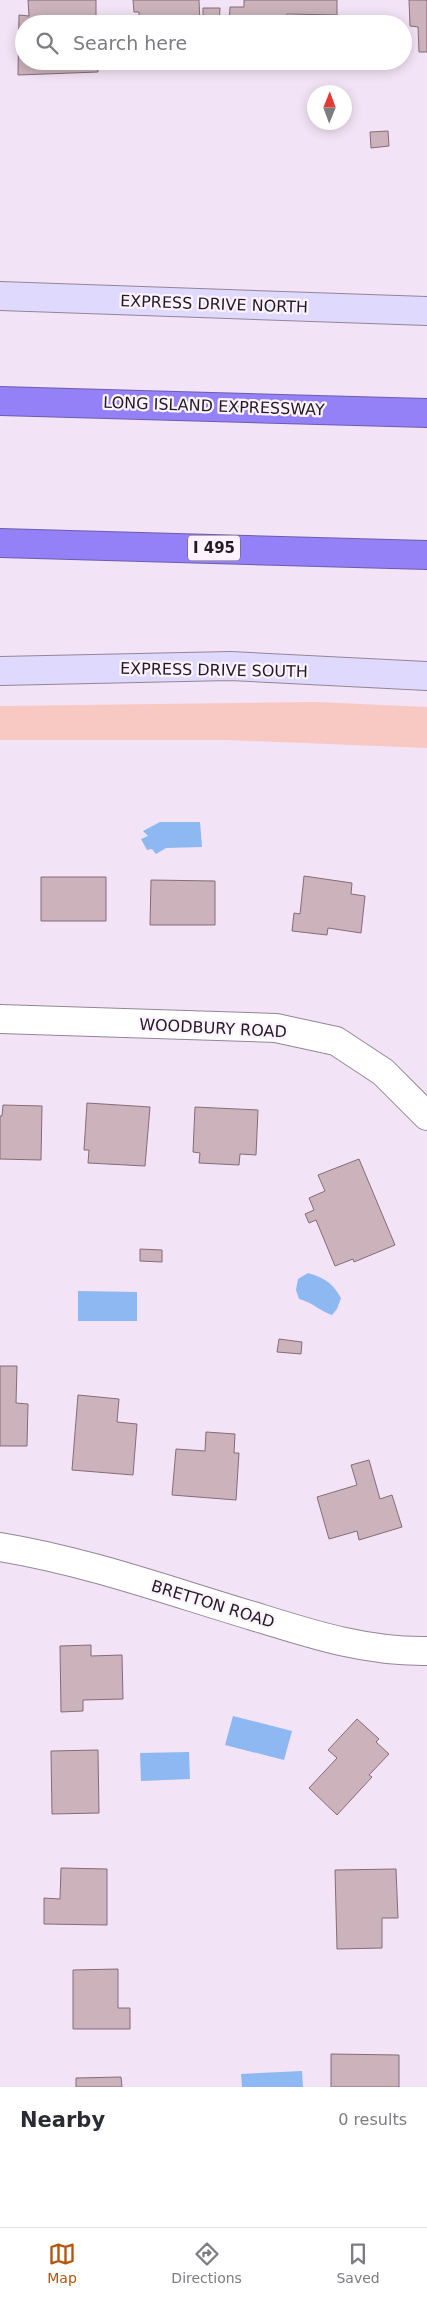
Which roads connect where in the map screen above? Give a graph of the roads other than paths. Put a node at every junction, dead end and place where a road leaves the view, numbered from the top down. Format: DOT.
graph roads {
  1 [pos="0,296"];
  2 [pos="427,311"];
  3 [pos="0,401"];
  4 [pos="427,413"];
  5 [pos="0,543"];
  6 [pos="427,555"];
  7 [pos="0,671"];
  8 [pos="427,676"];
  9 [pos="0,1019"];
  10 [pos="427,1116"];
  11 [pos="0,1547"];
  12 [pos="427,1651"];
  1 -- 2 [label="main road, EXPRESS DRIVE NORTH"];
  3 -- 4 [label="highway, LONG ISLAND EXPRESSWAY"];
  5 -- 6 [label="highway, I 495"];
  7 -- 8 [label="main road, EXPRESS DRIVE SOUTH"];
  9 -- 10 [label="street, WOODBURY ROAD"];
  11 -- 12 [label="street, BRETTON ROAD"];
}
